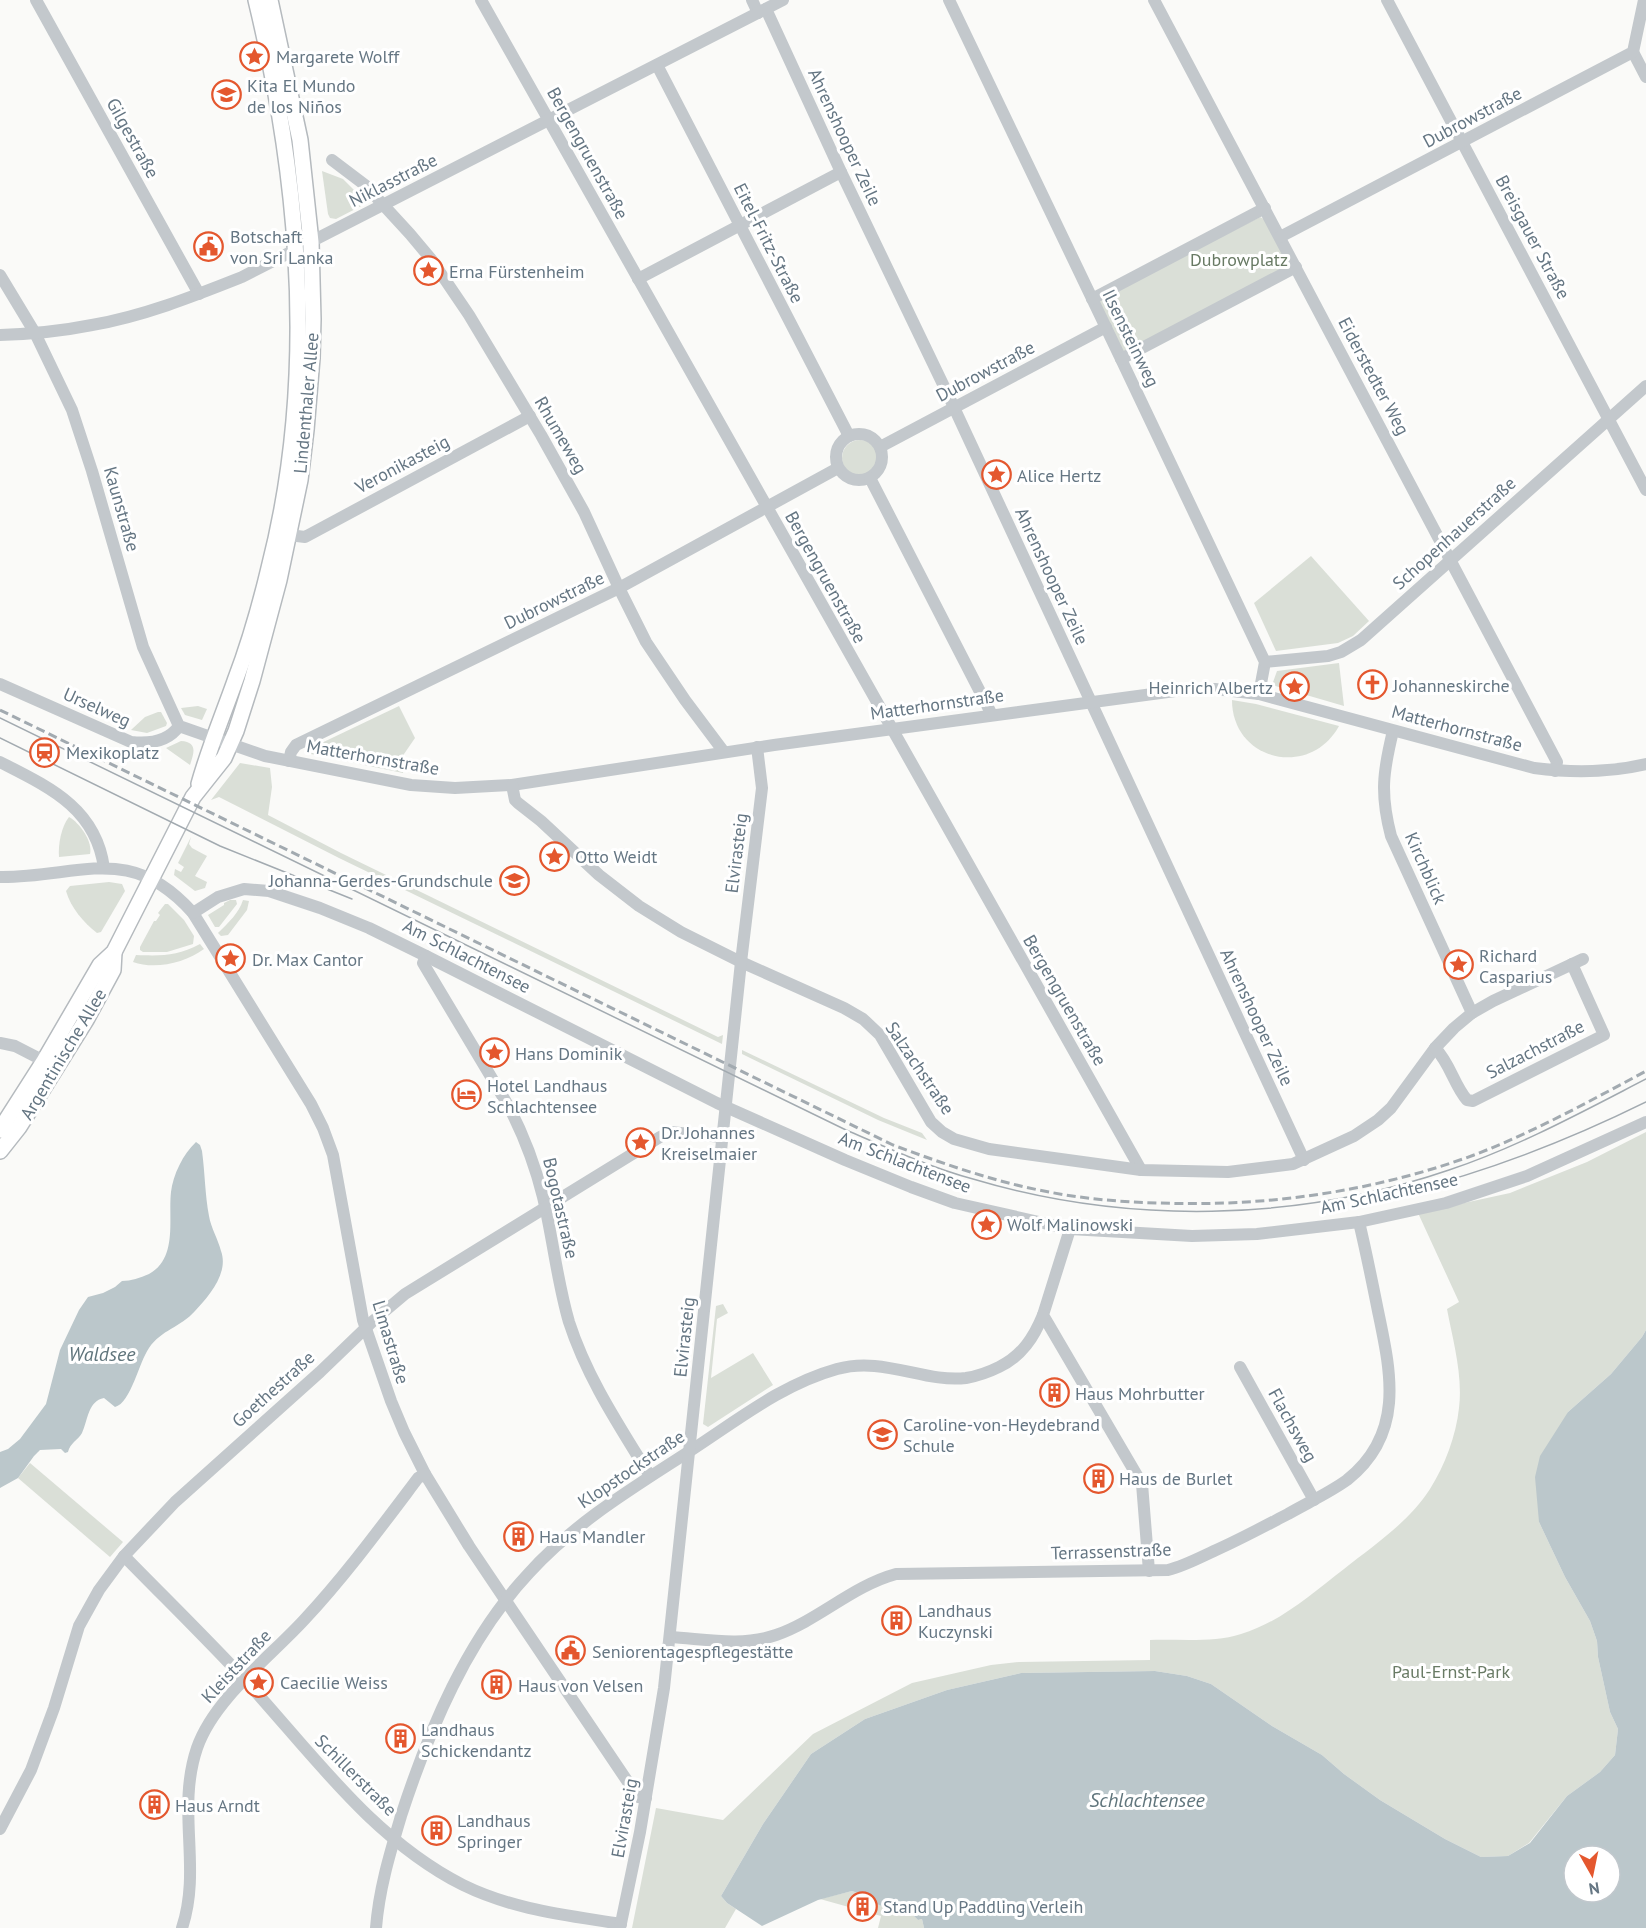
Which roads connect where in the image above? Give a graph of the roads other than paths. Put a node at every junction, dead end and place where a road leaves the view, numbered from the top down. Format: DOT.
graph roads {
  1 [pos="36,0"];
  2 [pos="256,0"];
  3 [pos="270,0"];
  4 [pos="482,0"];
  5 [pos="752,0"];
  6 [pos="783,0"];
  7 [pos="948,0"];
  8 [pos="1154,0"];
  9 [pos="1387,0"];
  10 [pos="1644,0"];
  11 [pos="762,11"];
  12 [pos="1633,52"];
  13 [pos="657,65"];
  14 [pos="1646,77"];
  15 [pos="549,121"];
  16 [pos="1462,142"];
  17 [pos="332,160"];
  18 [pos="841,172"];
  19 [pos="383,204"];
  20 [pos="1264,208"];
  21 [pos="740,225"];
  22 [pos="1280,237"];
  23 [pos="311,242"];
  24 [pos="296,250"];
  25 [pos="1296,267"];
  26 [pos="0,275"];
  27 [pos="638,279"];
  28 [pos="199,294"];
  29 [pos="1092,298"];
  30 [pos="1106,327"];
  31 [pos="35,333"];
  32 [pos="0,335"];
  33 [pos="1121,359"];
  34 [pos="1646,386"];
  35 [pos="954,408"];
  36 [pos="530,416"];
  37 [pos="1609,419"];
  38 [pos="849,436"];
  39 [pos="880,447"];
  40 [pos="838,468"];
  41 [pos="870,478"];
  42 [pos="1646,490"];
  43 [pos="767,508"];
  44 [pos="289,536"];
  45 [pos="1451,560"];
  46 [pos="619,588"];
  47 [pos="1265,662"];
  48 [pos="0,684"];
  49 [pos="1258,694"];
  50 [pos="1090,702"];
  51 [pos="992,715"];
  52 [pos="179,726"];
  53 [pos="891,729"];
  54 [pos="1393,731"];
  55 [pos="213,738"];
  56 [pos="230,744"];
  57 [pos="757,747"];
  58 [pos="724,752"];
  59 [pos="289,761"];
  60 [pos="0,762"];
  61 [pos="1646,764"];
  62 [pos="1555,771"];
  63 [pos="512,785"];
  64 [pos="197,790"];
  65 [pos="104,868"];
  66 [pos="0,877"];
  67 [pos="151,879"];
  68 [pos="193,913"];
  69 [pos="426,956"];
  70 [pos="741,962"];
  71 [pos="1472,1013"];
  72 [pos="0,1043"];
  73 [pos="1436,1048"];
  74 [pos="50,1064"];
  75 [pos="726,1107"];
  76 [pos="1646,1122"];
  77 [pos="0,1130"];
  78 [pos="722,1137"];
  79 [pos="0,1151"];
  80 [pos="1304,1160"];
  81 [pos="1141,1170"];
  82 [pos="545,1207"];
  83 [pos="1359,1222"];
  84 [pos="1070,1229"];
  85 [pos="1043,1315"];
  86 [pos="365,1329"];
  87 [pos="1240,1367"];
  88 [pos="690,1450"];
  89 [pos="425,1474"];
  90 [pos="650,1476"];
  91 [pos="1314,1500"];
  92 [pos="124,1556"];
  93 [pos="1149,1571"];
  94 [pos="506,1599"];
  95 [pos="670,1637"];
  96 [pos="244,1680"];
  97 [pos="646,1798"];
  98 [pos="0,1829"];
  99 [pos="394,1839"];
  100 [pos="621,1926"];
  101 [pos="182,1928"];
  102 [pos="376,1928"];
  1 -- 28 [label="street, Gilgestraße"];
  2 -- 24 [label="main road, Lindenthaler Allee"];
  3 -- 23 [label="main road, Lindenthaler Allee"];
  4 -- 15 [label="street, Bergengruenstraße"];
  5 -- 11 [label="street, Ahrenshooper Zeile"];
  6 -- 11 [label="street, Niklasstraße"];
  7 -- 29 [label="street, Ilsensteinweg"];
  8 -- 20 [label="street, Eiderstedter Weg"];
  9 -- 16 [label="street, Breisgauer Straße"];
  10 -- 12 [label="street"];
  11 -- 13 [label="street, Niklasstraße"];
  11 -- 18 [label="street, Ahrenshooper Zeile"];
  12 -- 14 [label="street"];
  12 -- 16 [label="street, Dubrowstraße"];
  13 -- 15 [label="street, Niklasstraße"];
  13 -- 21 [label="street, Eitel-Fritz-Straße"];
  15 -- 19 [label="street, Niklasstraße"];
  15 -- 27 [label="street, Bergengruenstraße"];
  16 -- 22 [label="street, Dubrowstraße"];
  16 -- 37 [label="street, Breisgauer Straße"];
  17 -- 19 [label="street, Rhumeweg"];
  18 -- 21 [label="street"];
  18 -- 35 [label="street, Ahrenshooper Zeile"];
  19 -- 23 [label="street, Niklasstraße"];
  19 -- 36 [label="street, Rhumeweg"];
  20 -- 22 [label="street, Eiderstedter Weg"];
  20 -- 29 [label="street"];
  21 -- 27 [label="street"];
  21 -- 38 [label="street, Eitel-Fritz-Straße"];
  22 -- 25 [label="street, Eiderstedter Weg"];
  23 -- 24 [label="street, Niklasstraße"];
  23 -- 44 [label="main road, Lindenthaler Allee"];
  24 -- 28 [label="street, Niklasstraße"];
  24 -- 55 [label="main road, Lindenthaler Allee"];
  25 -- 33 [label="street"];
  25 -- 45 [label="street, Eiderstedter Weg"];
  26 -- 31 [label="street, Kaunstraße"];
  27 -- 43 [label="street, Bergengruenstraße"];
  28 -- 31 [label="street, Niklasstraße"];
  29 -- 30 [label="street, Ilsensteinweg"];
  30 -- 33 [label="street, Ilsensteinweg"];
  30 -- 35 [label="street, Dubrowstraße"];
  31 -- 32 [label="street, Niklasstraße"];
  31 -- 52 [label="street, Kaunstraße"];
  33 -- 47 [label="street, Ilsensteinweg"];
  34 -- 37 [label="street, Schopenhauerstraße"];
  35 -- 39 [label="street, Dubrowstraße"];
  35 -- 50 [label="street, Ahrenshooper Zeile"];
  36 -- 44 [label="street, Veronikasteig"];
  36 -- 46 [label="street, Rhumeweg"];
  37 -- 42 [label="street, Breisgauer Straße"];
  37 -- 45 [label="street, Schopenhauerstraße"];
  38 -- 39 [label="street"];
  38 -- 40 [label="street"];
  39 -- 41 [label="street"];
  40 -- 41 [label="street"];
  40 -- 43 [label="street, Dubrowstraße"];
  41 -- 51 [label="street"];
  43 -- 46 [label="street, Dubrowstraße"];
  43 -- 53 [label="street, Bergengruenstraße"];
  44 -- 56 [label="main road, Lindenthaler Allee"];
  45 -- 47 [label="street, Schopenhauerstraße"];
  45 -- 62 [label="street, Eiderstedter Weg"];
  46 -- 58 [label="street, Rhumeweg"];
  46 -- 59 [label="street, Dubrowstraße"];
  47 -- 49 [label="street"];
  48 -- 52 [label="street, Urselweg"];
  49 -- 50 [label="street, Matterhornstraße"];
  49 -- 54 [label="street, Matterhornstraße"];
  50 -- 51 [label="street, Matterhornstraße"];
  50 -- 80 [label="street, Ahrenshooper Zeile"];
  51 -- 53 [label="street, Matterhornstraße"];
  52 -- 55 [label="street"];
  53 -- 57 [label="street, Matterhornstraße"];
  53 -- 81 [label="street, Bergengruenstraße"];
  54 -- 62 [label="street, Matterhornstraße"];
  54 -- 71 [label="street, Kirchblick"];
  55 -- 56 [label="street, Matterhornstraße"];
  55 -- 64 [label="main road, Lindenthaler Allee"];
  56 -- 59 [label="street, Matterhornstraße"];
  56 -- 64 [label="main road, Lindenthaler Allee"];
  57 -- 58 [label="street, Matterhornstraße"];
  57 -- 70 [label="street, Elvirasteig"];
  58 -- 63 [label="street, Matterhornstraße"];
  59 -- 63 [label="street, Matterhornstraße"];
  60 -- 65 [label="street"];
  61 -- 62 [label="street, Matterhornstraße"];
  63 -- 70 [label="street, Salzachstraße"];
  64 -- 67 [label="main road, Lindenthaler Allee"];
  65 -- 66 [label="street, Limastraße"];
  65 -- 67 [label="street, Limastraße"];
  67 -- 68 [label="street, Limastraße"];
  67 -- 74 [label="main road, Argentinische Allee"];
  68 -- 69 [label="street, Am Schlachtensee"];
  68 -- 86 [label="street, Limastraße"];
  69 -- 75 [label="street, Am Schlachtensee"];
  69 -- 82 [label="street, Bogotastraße"];
  70 -- 75 [label="street, Elvirasteig"];
  70 -- 81 [label="street, Salzachstraße"];
  71 -- 73 [label="street, Salzachstraße"];
  71 -- 73 [label="street, Salzachstraße"];
  72 -- 74 [label="street"];
  73 -- 80 [label="street, Salzachstraße"];
  74 -- 77 [label="main road, Argentinische Allee"];
  74 -- 79 [label="main road, Argentinische Allee"];
  75 -- 78 [label="street, Elvirasteig"];
  75 -- 84 [label="street, Am Schlachtensee"];
  76 -- 83 [label="street, Am Schlachtensee"];
  78 -- 82 [label="street, Goethestraße"];
  78 -- 88 [label="street, Elvirasteig"];
  80 -- 81 [label="street, Salzachstraße"];
  82 -- 86 [label="street, Goethestraße"];
  82 -- 90 [label="street, Bogotastraße"];
  83 -- 84 [label="street, Am Schlachtensee"];
  83 -- 91 [label="street, Terrassenstraße"];
  84 -- 85 [label="street, Klopstockstraße"];
  85 -- 88 [label="street, Klopstockstraße"];
  85 -- 93 [label="street"];
  86 -- 89 [label="street, Limastraße"];
  86 -- 92 [label="street, Goethestraße"];
  87 -- 91 [label="street, Flachsweg"];
  88 -- 90 [label="street, Klopstockstraße"];
  88 -- 95 [label="street, Elvirasteig"];
  89 -- 94 [label="street, Limastraße"];
  89 -- 96 [label="street, Kleiststraße"];
  90 -- 94 [label="street, Klopstockstraße"];
  91 -- 93 [label="street, Terrassenstraße"];
  92 -- 96 [label="street, Schillerstraße"];
  92 -- 98 [label="street, Goethestraße"];
  93 -- 95 [label="street, Terrassenstraße"];
  94 -- 97 [label="street, Limastraße"];
  94 -- 99 [label="street, Klopstockstraße"];
  95 -- 97 [label="street, Elvirasteig"];
  96 -- 99 [label="street, Schillerstraße"];
  96 -- 101 [label="street, Kleiststraße"];
  97 -- 100 [label="street, Elvirasteig"];
  99 -- 100 [label="street, Schillerstraße"];
  99 -- 102 [label="street, Klopstockstraße"];
}
